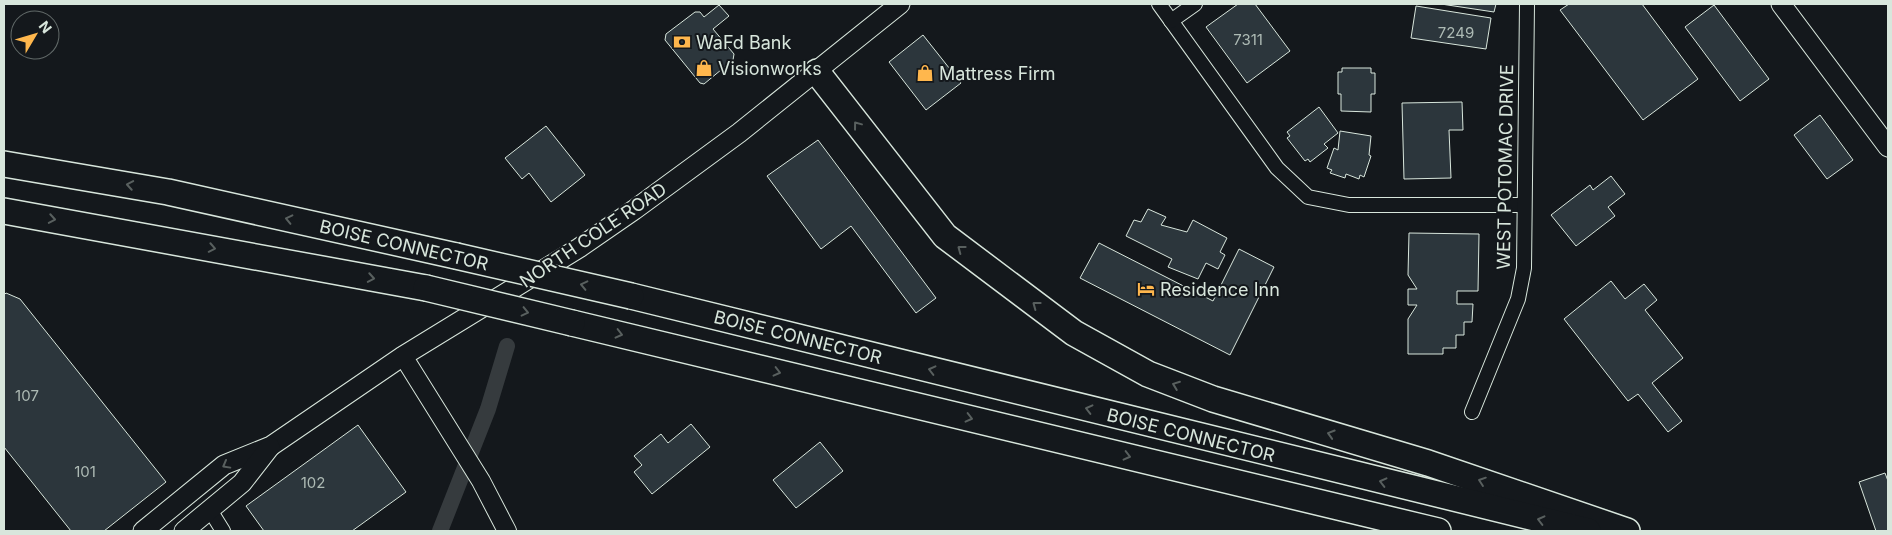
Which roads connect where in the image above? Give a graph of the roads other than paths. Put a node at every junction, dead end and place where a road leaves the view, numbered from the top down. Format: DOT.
graph roads {
  1 [pos="900,4"];
  2 [pos="1159,4"];
  3 [pos="1195,4"];
  4 [pos="1527,4"];
  5 [pos="1781,4"];
  6 [pos="1171,21"];
  7 [pos="817,72"];
  8 [pos="1888,147"];
  9 [pos="4,164"];
  10 [pos="1524,205"];
  11 [pos="4,211"];
  12 [pos="403,356"];
  13 [pos="1472,412"];
  14 [pos="271,446"];
  15 [pos="210,510"];
  16 [pos="143,531"];
  17 [pos="184,531"];
  18 [pos="223,531"];
  19 [pos="507,531"];
  20 [pos="1438,531"];
  21 [pos="1588,531"];
  22 [pos="1627,531"];
  1 -- 7 [label="main road, NORTH COLE ROAD"];
  2 -- 6 [label="street"];
  3 -- 6 [label="street"];
  4 -- 10 [label="street, WEST POTOMAC DRIVE"];
  5 -- 8 [label="main road"];
  6 -- 10 [label="street"];
  7 -- 12 [label="main road, NORTH COLE ROAD"];
  22 -- 7 [label="highway, one-way"];
  21 -- 9 [label="highway, BOISE CONNECTOR, one-way, bridge"];
  10 -- 13 [label="street, WEST POTOMAC DRIVE"];
  11 -- 20 [label="highway, BOISE CONNECTOR, one-way, bridge"];
  12 -- 14 [label="main road, NORTH COLE ROAD"];
  12 -- 19 [label="street"];
  14 -- 15 [label="main road, NORTH COLE ROAD"];
  14 -- 16 [label="main road, NORTH COLE ROAD, one-way"];
  15 -- 17 [label="main road, NORTH COLE ROAD"];
  15 -- 18 [label="street"];
}
